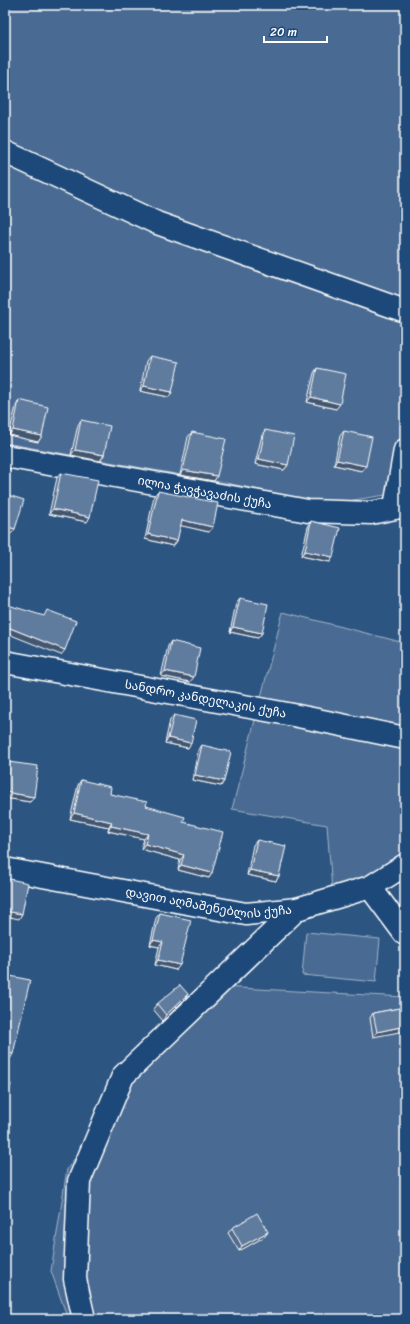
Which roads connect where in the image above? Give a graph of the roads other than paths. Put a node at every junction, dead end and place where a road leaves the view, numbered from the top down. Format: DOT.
graph roads {
  1 [pos="5,152"];
  2 [pos="405,311"];
  3 [pos="405,450"];
  4 [pos="5,456"];
  5 [pos="400,506"];
  6 [pos="5,662"];
  7 [pos="405,738"];
  8 [pos="405,865"];
  9 [pos="5,869"];
  10 [pos="370,887"];
  11 [pos="297,909"];
  12 [pos="405,934"];
  13 [pos="84,1319"];
  1 -- 2 [label="street"];
  3 -- 5 [label="street"];
  4 -- 5 [label="street, ილია ჭავჭავაძის ქუჩა"];
  6 -- 7 [label="street, სანდრო კანდელაკის ქუჩა"];
  8 -- 10 [label="street, დავით აღმაშენებლის ქუჩა"];
  9 -- 11 [label="street, დავით აღმაშენებლის ქუჩა"];
  10 -- 11 [label="street, დავით აღმაშენებლის ქუჩა"];
  10 -- 12 [label="street"];
  11 -- 13 [label="street"];
}
